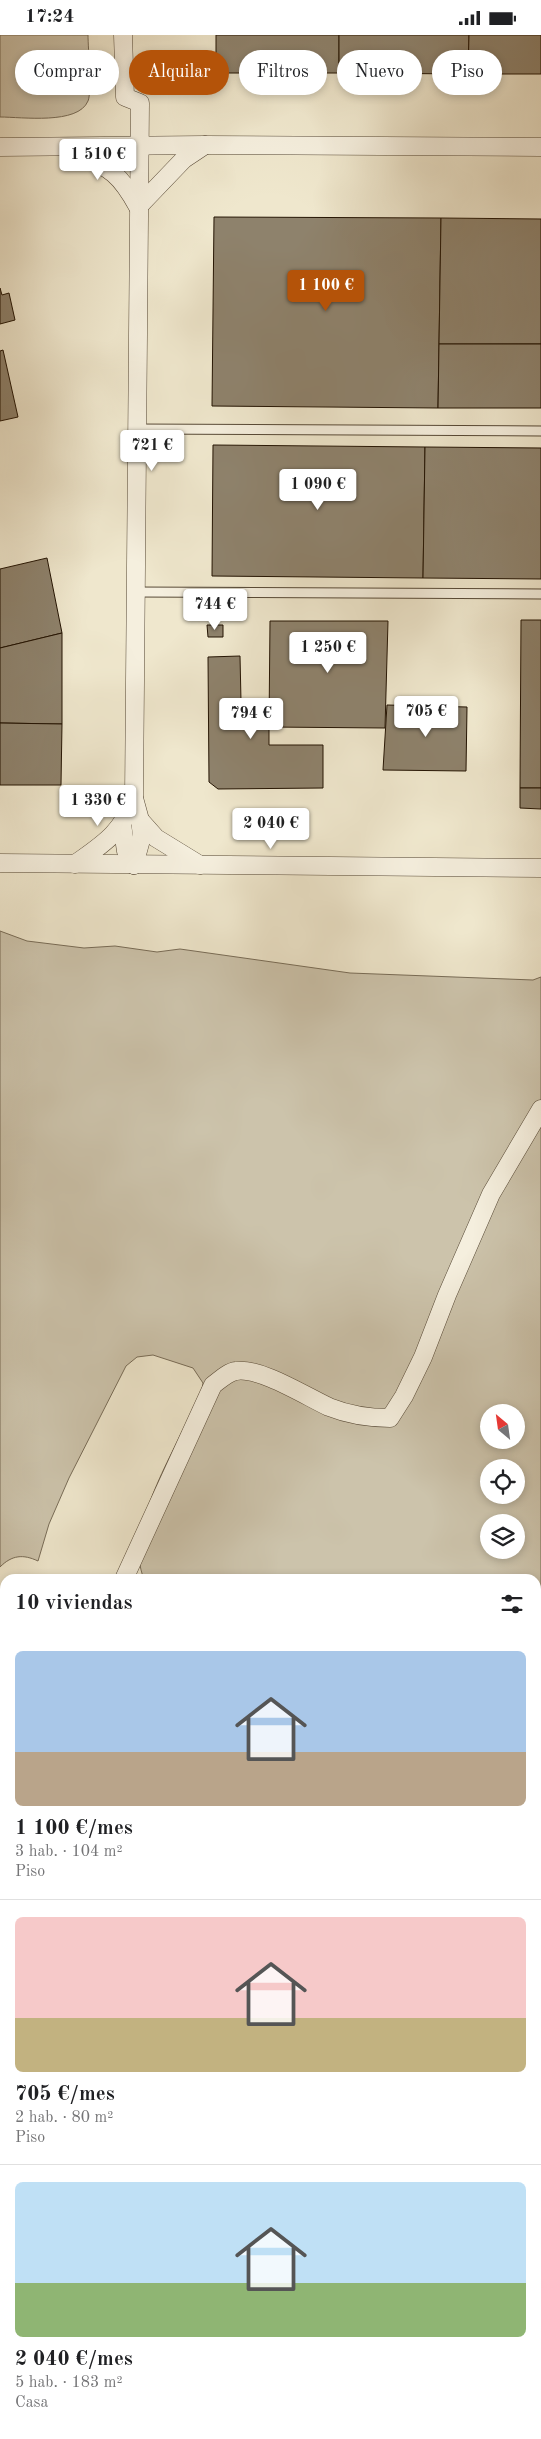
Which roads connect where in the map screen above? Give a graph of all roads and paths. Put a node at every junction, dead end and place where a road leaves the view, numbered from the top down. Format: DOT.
graph roads {
  1 [pos="123,35"];
  2 [pos="140,145"];
  3 [pos="205,145"];
  4 [pos="0,147"];
  5 [pos="66,147"];
  6 [pos="541,147"];
  7 [pos="138,207"];
  8 [pos="136,429"];
  9 [pos="541,431"];
  10 [pos="135,592"];
  11 [pos="541,594"];
  12 [pos="134,798"];
  13 [pos="140,820"];
  14 [pos="122,824"];
  15 [pos="0,863"];
  16 [pos="75,864"];
  17 [pos="134,865"];
  18 [pos="200,865"];
  19 [pos="541,867"];
  20 [pos="541,1109"];
  21 [pos="126,1574"];
  1 -- 2 [label="street"];
  2 -- 3 [label="street"];
  2 -- 5 [label="street"];
  2 -- 7 [label="street"];
  3 -- 6 [label="street"];
  3 -- 7 [label="street"];
  4 -- 5 [label="street"];
  5 -- 7 [label="street"];
  7 -- 8 [label="street"];
  8 -- 9 [label="lane"];
  8 -- 10 [label="street"];
  10 -- 11 [label="lane"];
  10 -- 12 [label="street"];
  12 -- 13 [label="street"];
  12 -- 14 [label="street"];
  13 -- 17 [label="street"];
  13 -- 18 [label="street"];
  14 -- 16 [label="street"];
  14 -- 17 [label="street"];
  15 -- 16 [label="street"];
  16 -- 17 [label="street"];
  17 -- 18 [label="street"];
  18 -- 19 [label="street"];
  20 -- 21 [label="street"];
}
